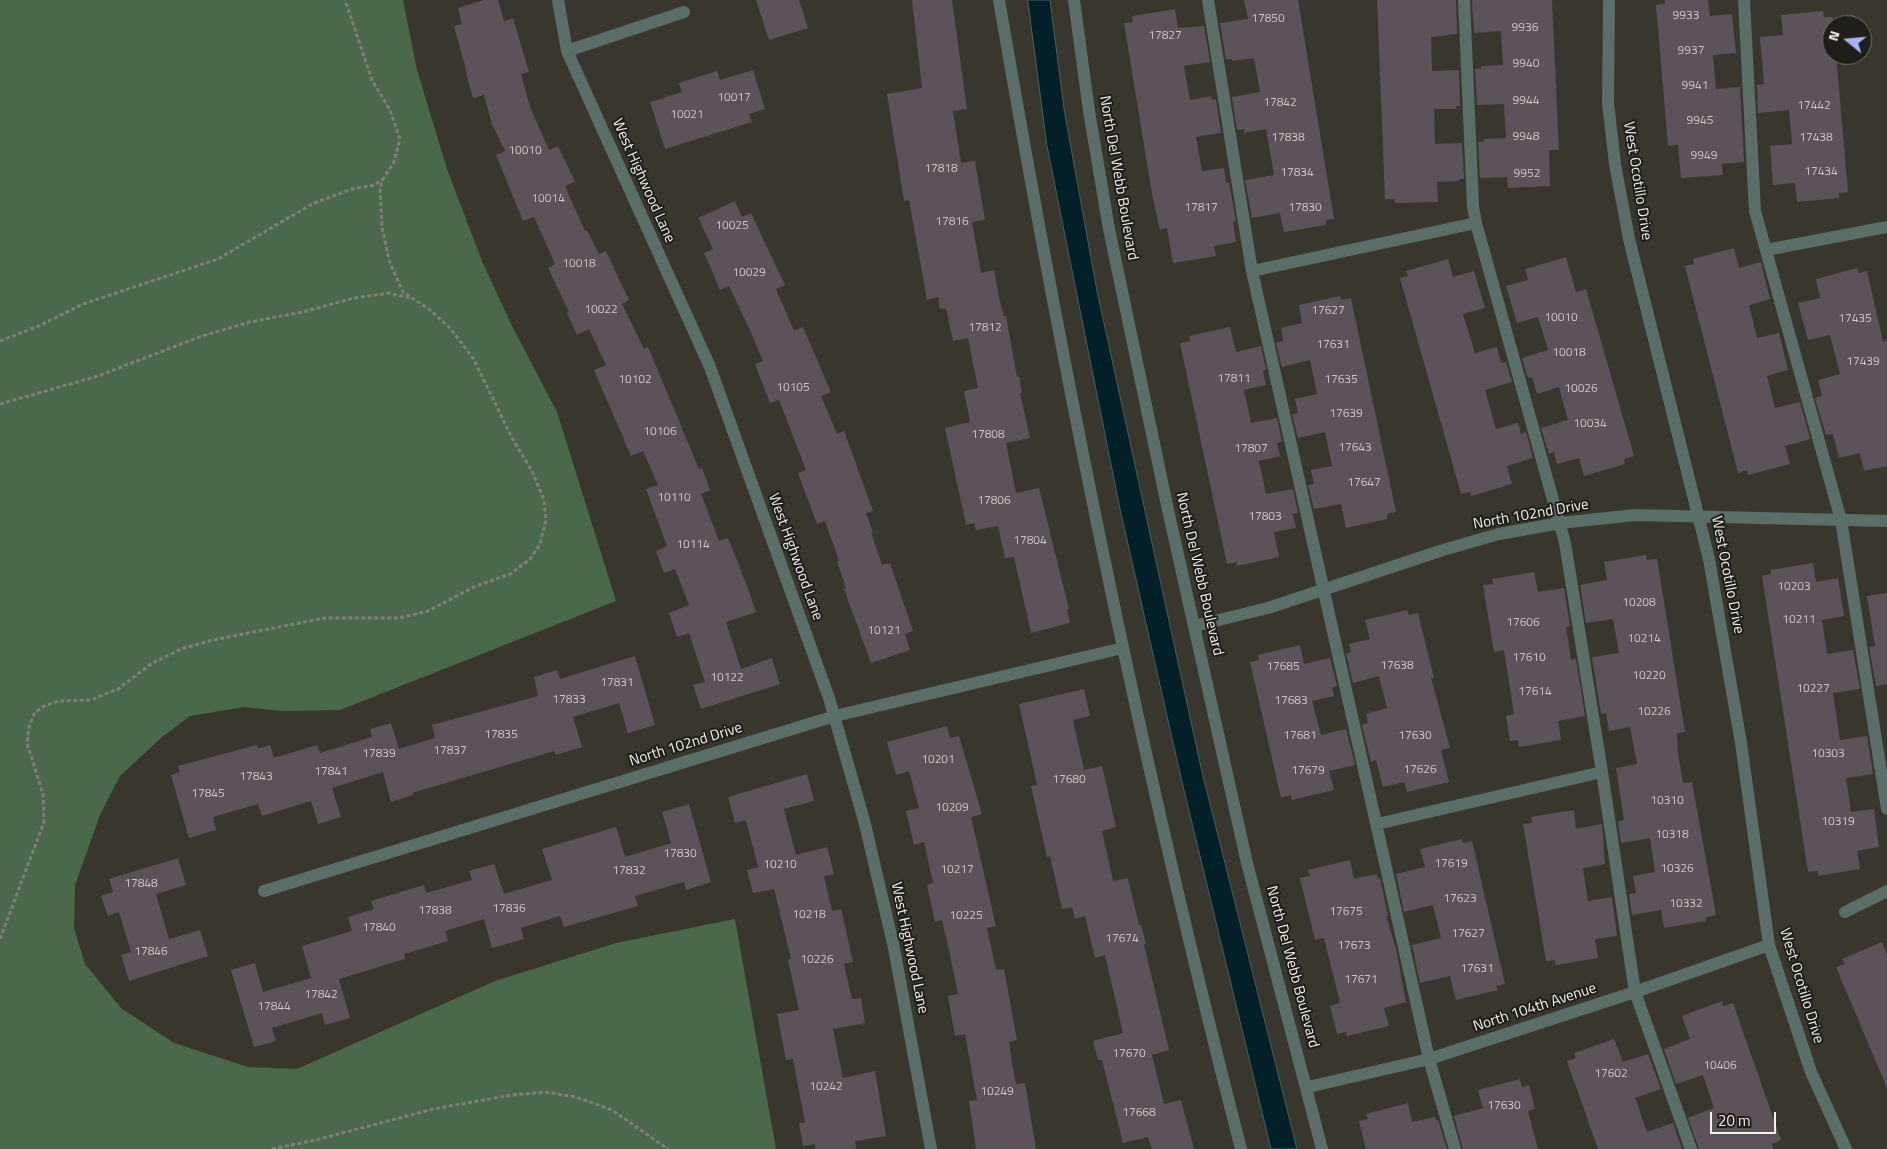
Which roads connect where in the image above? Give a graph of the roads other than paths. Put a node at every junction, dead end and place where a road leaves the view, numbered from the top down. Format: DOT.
graph roads {
  1 [pos="558,0"];
  2 [pos="999,0"];
  3 [pos="1074,0"];
  4 [pos="1208,0"];
  5 [pos="1464,0"];
  6 [pos="1609,0"];
  7 [pos="1744,0"];
  8 [pos="684,12"];
  9 [pos="567,51"];
  10 [pos="1476,223"];
  11 [pos="1887,227"];
  12 [pos="1766,250"];
  13 [pos="1252,271"];
  14 [pos="1699,517"];
  15 [pos="1841,520"];
  16 [pos="1887,521"];
  17 [pos="1560,523"];
  18 [pos="1323,590"];
  19 [pos="1194,626"];
  20 [pos="1123,648"];
  21 [pos="834,716"];
  22 [pos="1602,772"];
  23 [pos="1887,809"];
  24 [pos="1377,824"];
  25 [pos="264,891"];
  26 [pos="1887,891"];
  27 [pos="1845,912"];
  28 [pos="1769,945"];
  29 [pos="1635,992"];
  30 [pos="1429,1059"];
  31 [pos="1308,1088"];
  32 [pos="932,1149"];
  33 [pos="1242,1149"];
  34 [pos="1322,1149"];
  35 [pos="1455,1149"];
  36 [pos="1691,1149"];
  37 [pos="1846,1149"];
  1 -- 9 [label="street, West Highwood Lane"];
  2 -- 20 [label="street"];
  3 -- 19 [label="street, North Del Webb Boulevard"];
  4 -- 13 [label="street"];
  5 -- 10 [label="street"];
  6 -- 14 [label="street, West Ocotillo Drive"];
  7 -- 12 [label="street"];
  8 -- 9 [label="street"];
  9 -- 21 [label="street, West Highwood Lane"];
  10 -- 13 [label="street"];
  10 -- 17 [label="street"];
  11 -- 12 [label="street"];
  12 -- 15 [label="street"];
  13 -- 18 [label="street"];
  14 -- 15 [label="street, North 102nd Drive"];
  14 -- 17 [label="street, North 102nd Drive"];
  14 -- 28 [label="street, West Ocotillo Drive"];
  15 -- 16 [label="street, North 102nd Drive"];
  15 -- 23 [label="street"];
  17 -- 18 [label="street, North 102nd Drive"];
  17 -- 22 [label="street"];
  18 -- 19 [label="street, North 102nd Drive"];
  18 -- 24 [label="street"];
  19 -- 31 [label="street, North Del Webb Boulevard"];
  20 -- 21 [label="street, North 102nd Drive"];
  20 -- 33 [label="street"];
  21 -- 25 [label="street, North 102nd Drive"];
  21 -- 32 [label="street, West Highwood Lane"];
  22 -- 24 [label="street"];
  22 -- 29 [label="street"];
  24 -- 30 [label="street"];
  26 -- 27 [label="street"];
  28 -- 29 [label="street, North 104th Avenue"];
  28 -- 37 [label="street, West Ocotillo Drive"];
  29 -- 30 [label="street, North 104th Avenue"];
  29 -- 36 [label="street"];
  30 -- 31 [label="street, North 104th Avenue"];
  30 -- 35 [label="street"];
  31 -- 34 [label="street, North Del Webb Boulevard"];
}
